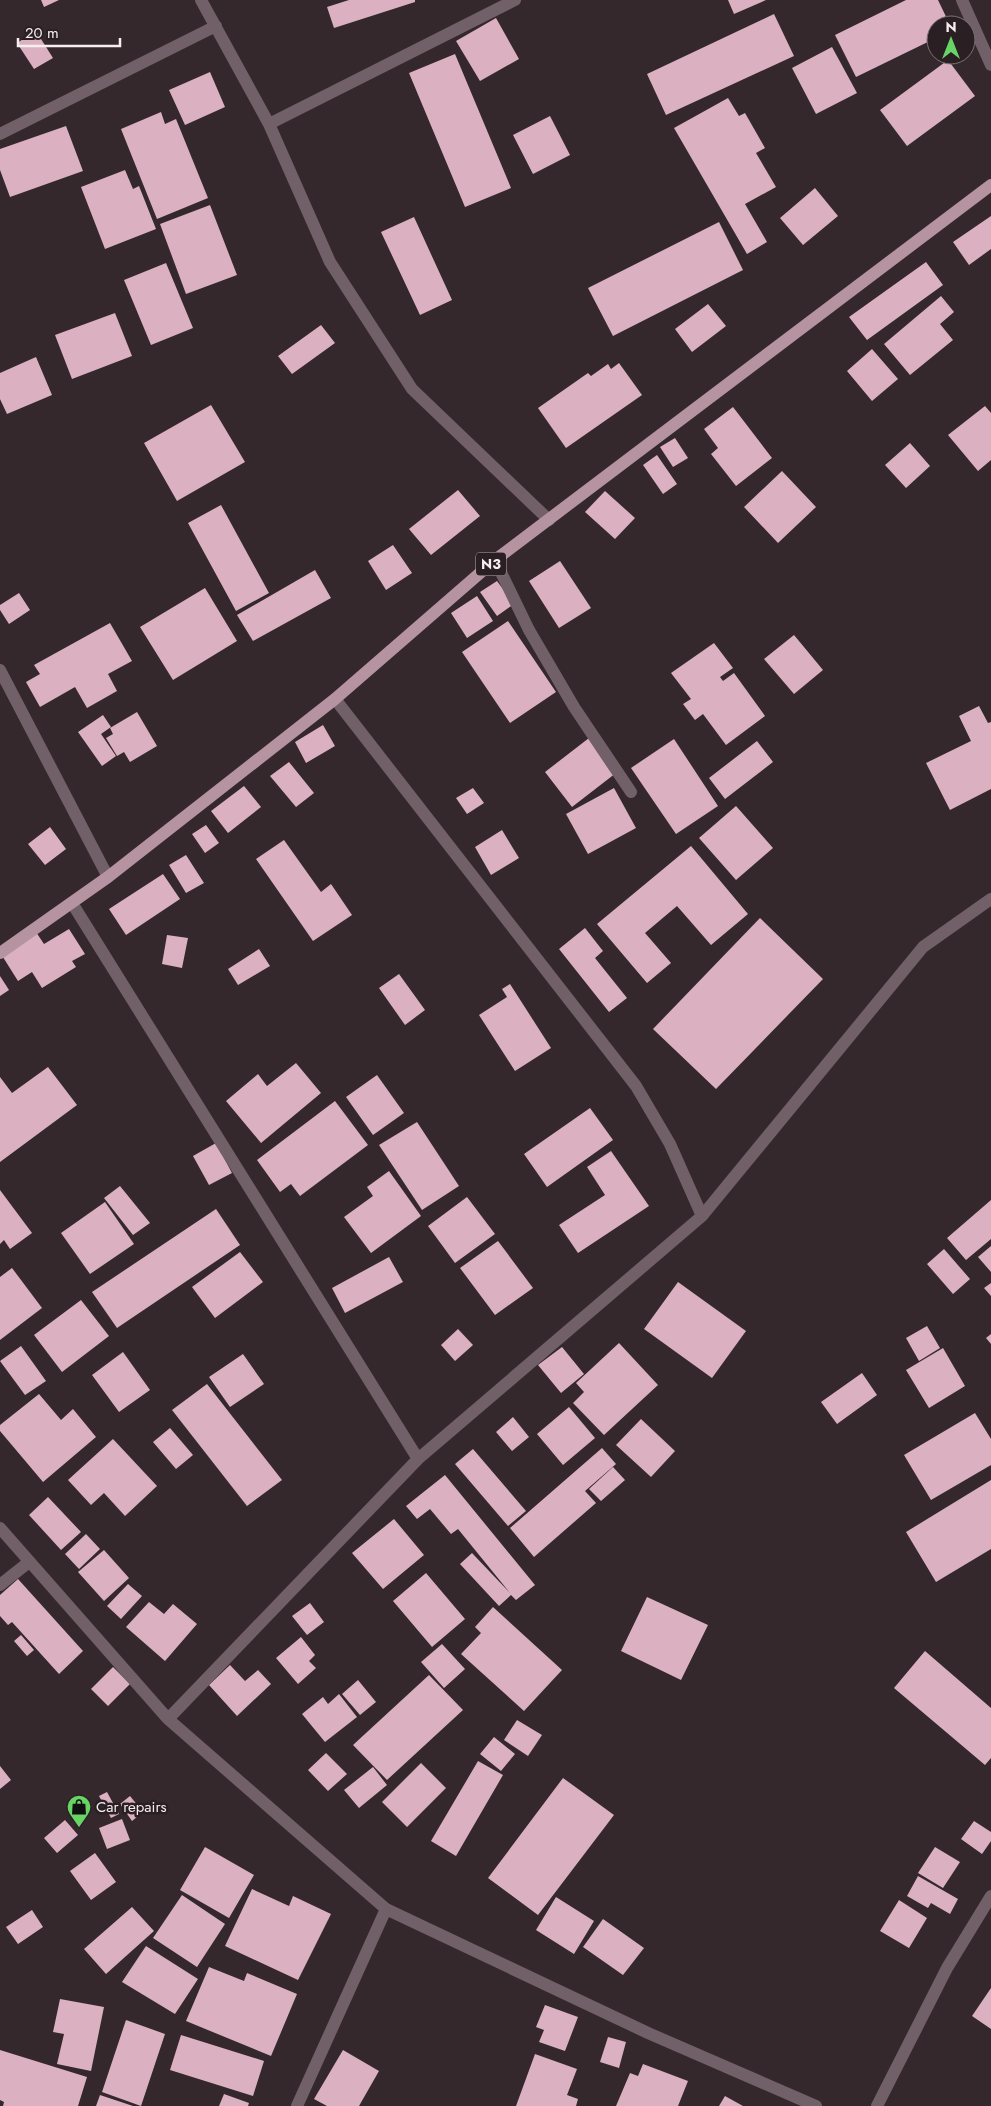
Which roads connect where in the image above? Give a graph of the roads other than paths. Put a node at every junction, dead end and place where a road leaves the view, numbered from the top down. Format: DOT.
graph roads {
  1 [pos="201,0"];
  2 [pos="515,0"];
  3 [pos="962,0"];
  4 [pos="216,26"];
  5 [pos="991,65"];
  6 [pos="268,124"];
  7 [pos="0,134"];
  8 [pos="991,185"];
  9 [pos="549,520"];
  10 [pos="495,560"];
  11 [pos="0,670"];
  12 [pos="335,699"];
  13 [pos="631,792"];
  14 [pos="108,877"];
  15 [pos="991,899"];
  16 [pos="72,903"];
  17 [pos="0,953"];
  18 [pos="702,1216"];
  19 [pos="418,1459"];
  20 [pos="0,1528"];
  21 [pos="29,1562"];
  22 [pos="0,1585"];
  23 [pos="168,1719"];
  24 [pos="991,1896"];
  25 [pos="386,1909"];
  26 [pos="298,2106"];
  27 [pos="816,2106"];
  28 [pos="876,2106"];
  1 -- 4 [label="street"];
  2 -- 6 [label="street"];
  3 -- 5 [label="street"];
  4 -- 6 [label="street"];
  4 -- 7 [label="street"];
  6 -- 9 [label="street"];
  8 -- 9 [label="main road, N3"];
  9 -- 10 [label="main road, N3"];
  10 -- 12 [label="main road, N3"];
  10 -- 13 [label="street"];
  11 -- 14 [label="street"];
  12 -- 14 [label="main road, N3"];
  12 -- 18 [label="street"];
  14 -- 16 [label="main road, N3"];
  15 -- 18 [label="street"];
  16 -- 17 [label="main road, N3"];
  16 -- 19 [label="street"];
  18 -- 19 [label="street"];
  19 -- 23 [label="street"];
  20 -- 21 [label="street"];
  21 -- 22 [label="street"];
  21 -- 23 [label="street"];
  23 -- 25 [label="street"];
  24 -- 28 [label="street"];
  25 -- 26 [label="street"];
  25 -- 27 [label="street"];
}
